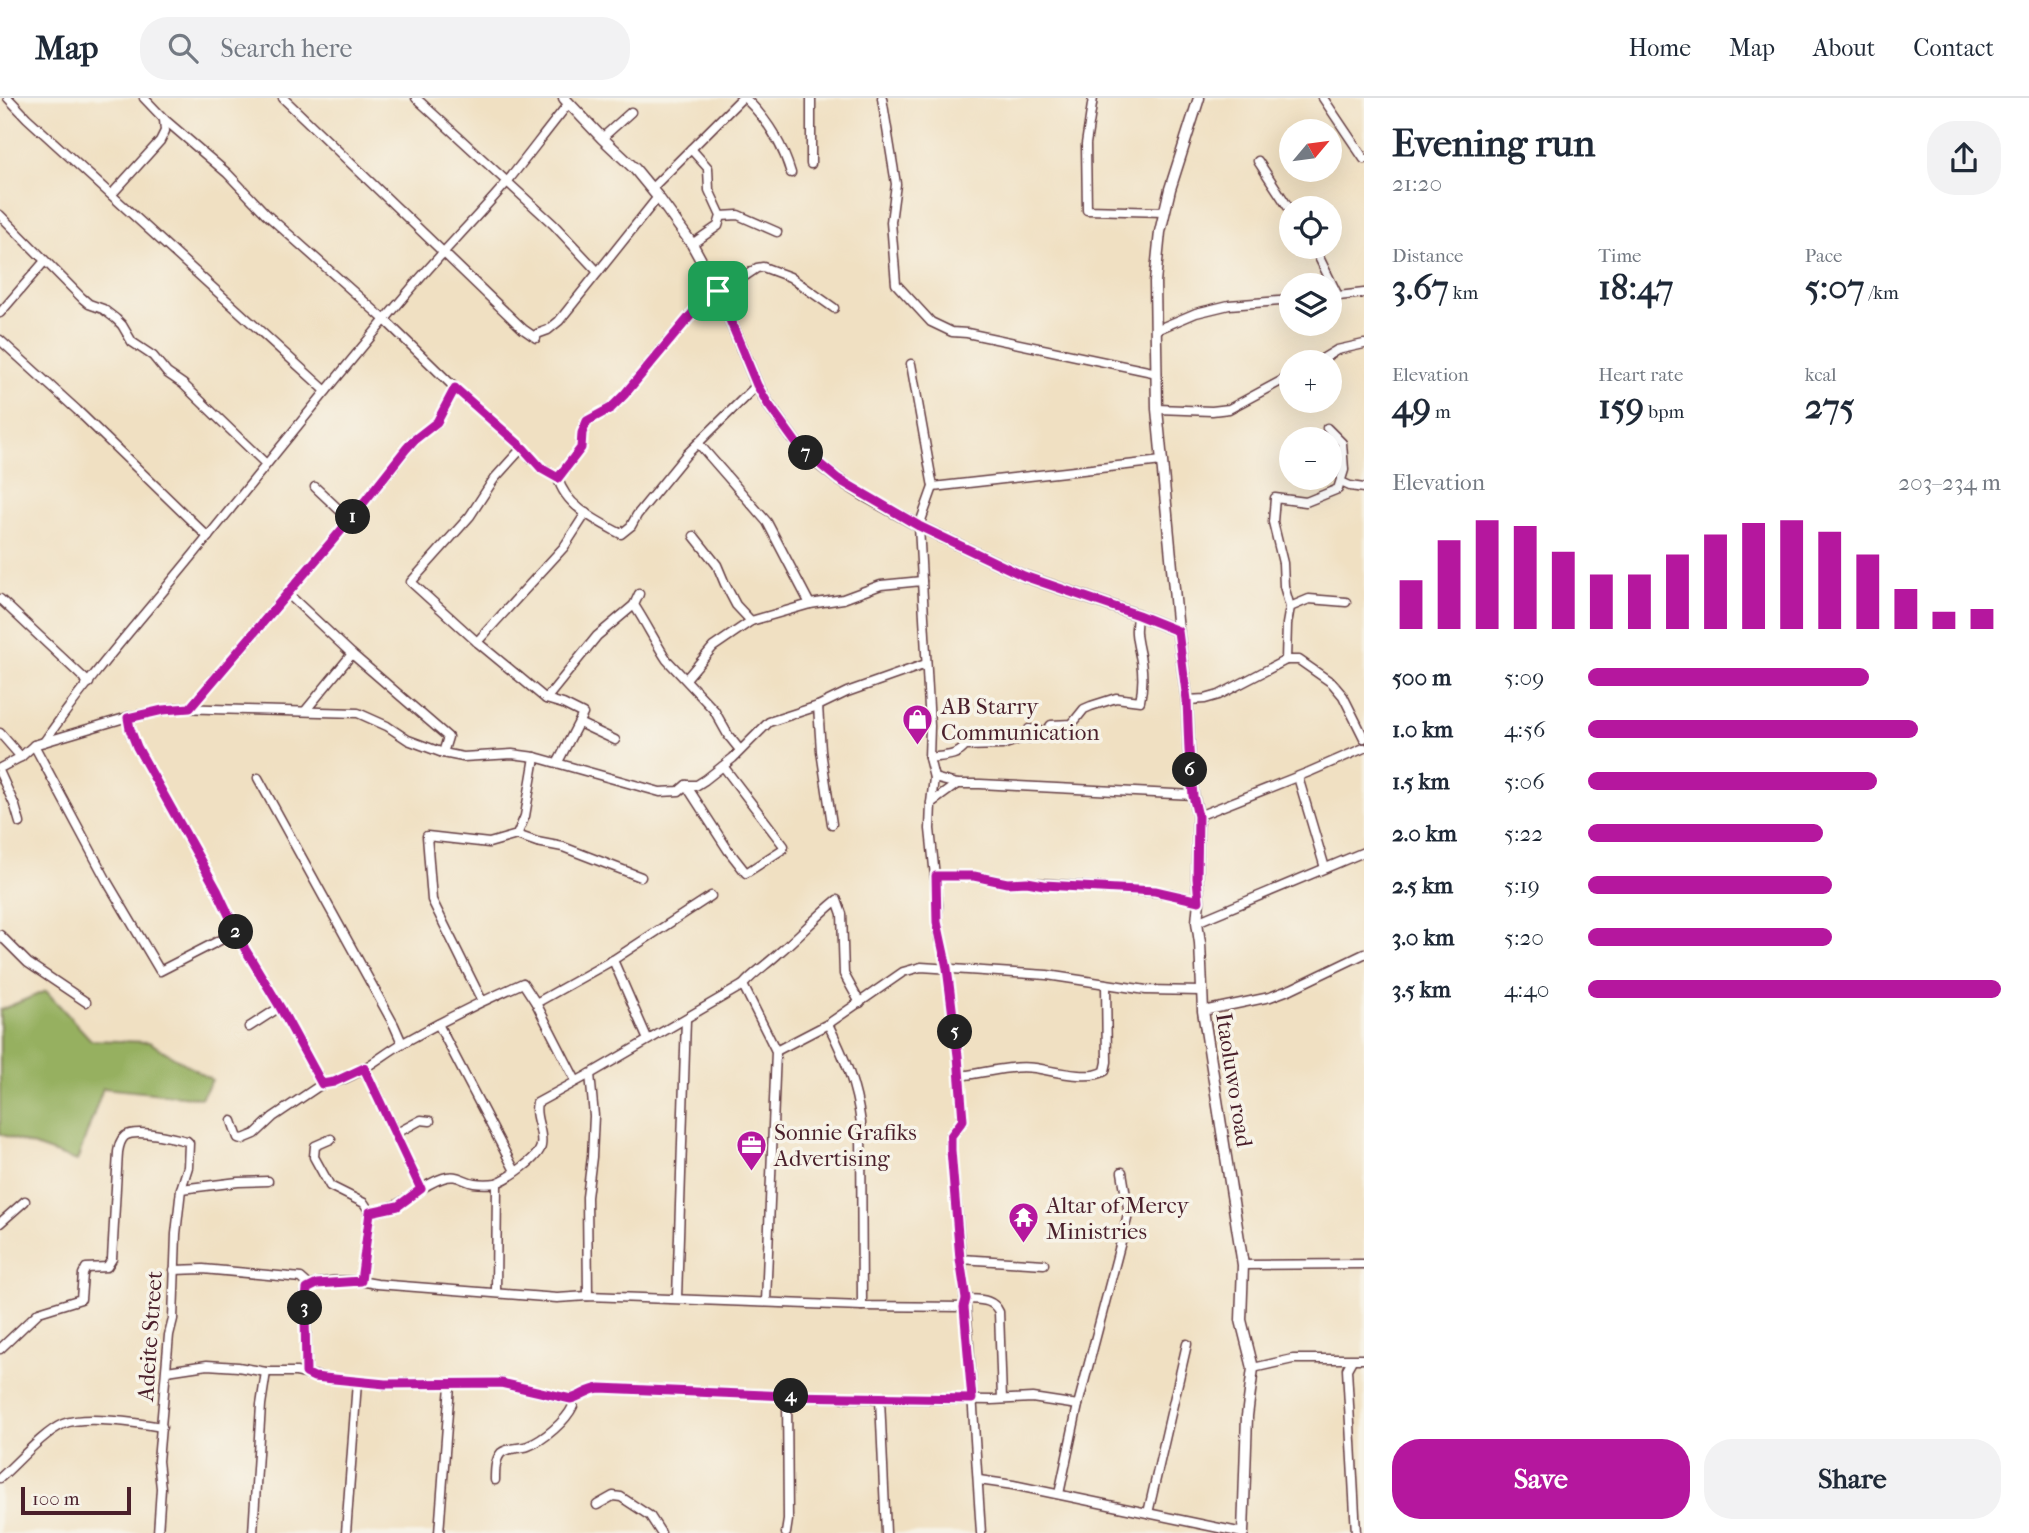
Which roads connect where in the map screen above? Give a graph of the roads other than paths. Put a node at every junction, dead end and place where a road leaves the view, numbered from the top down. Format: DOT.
graph roads {
  1 [pos="8,98"];
  2 [pos="144,98"];
  3 [pos="283,98"];
  4 [pos="415,98"];
  5 [pos="744,98"];
  6 [pos="811,98"];
  7 [pos="882,98"];
  8 [pos="1093,98"];
  9 [pos="1199,98"];
  10 [pos="1323,98"];
  11 [pos="567,100"];
  12 [pos="631,112"];
  13 [pos="164,119"];
  14 [pos="602,138"];
  15 [pos="691,149"];
  16 [pos="1364,159"];
  17 [pos="1258,161"];
  18 [pos="811,164"];
  19 [pos="791,173"];
  20 [pos="506,182"];
  21 [pos="655,193"];
  22 [pos="112,194"];
  23 [pos="1281,196"];
  24 [pos="1165,212"];
  25 [pos="0,215"];
  26 [pos="721,216"];
  27 [pos="776,232"];
  28 [pos="692,244"];
  29 [pos="444,252"];
  30 [pos="44,262"];
  31 [pos="598,272"];
  32 [pos="718,291"];
  33 [pos="1364,293"];
  34 [pos="1342,295"];
  35 [pos="1279,301"];
  36 [pos="834,309"];
  37 [pos="0,313"];
  38 [pos="385,320"];
  39 [pos="1156,330"];
  40 [pos="0,340"];
  41 [pos="1364,345"];
  42 [pos="1337,350"];
  43 [pos="911,364"];
  44 [pos="1157,373"];
  45 [pos="1279,382"];
  46 [pos="757,385"];
  47 [pos="455,388"];
  48 [pos="326,391"];
  49 [pos="1157,409"];
  50 [pos="1342,443"];
  51 [pos="699,444"];
  52 [pos="523,448"];
  53 [pos="1162,461"];
  54 [pos="265,464"];
  55 [pos="558,478"];
  56 [pos="1342,478"];
  57 [pos="1342,482"];
  58 [pos="315,487"];
  59 [pos="933,487"];
  60 [pos="1364,488"];
  61 [pos="1336,490"];
  62 [pos="586,513"];
  63 [pos="350,520"];
  64 [pos="919,526"];
  65 [pos="694,536"];
  66 [pos="208,537"];
  67 [pos="922,581"];
  68 [pos="288,593"];
  69 [pos="639,594"];
  70 [pos="0,599"];
  71 [pos="1346,602"];
  72 [pos="810,604"];
  73 [pos="634,606"];
  74 [pos="1290,607"];
  75 [pos="1138,615"];
  76 [pos="751,621"];
  77 [pos="1178,631"];
  78 [pos="477,642"];
  79 [pos="352,654"];
  80 [pos="1286,660"];
  81 [pos="926,664"];
  82 [pos="686,679"];
  83 [pos="89,683"];
  84 [pos="546,699"];
  85 [pos="1187,700"];
  86 [pos="818,706"];
  87 [pos="190,708"];
  88 [pos="306,710"];
  89 [pos="128,718"];
  90 [pos="579,723"];
  91 [pos="0,733"];
  92 [pos="1364,738"];
  93 [pos="615,740"];
  94 [pos="44,742"];
  95 [pos="34,745"];
  96 [pos="1364,748"];
  97 [pos="740,750"];
  98 [pos="443,753"];
  99 [pos="535,757"];
  100 [pos="21,758"];
  101 [pos="929,758"];
  102 [pos="558,762"];
  103 [pos="723,766"];
  104 [pos="0,770"];
  105 [pos="1298,777"];
  106 [pos="258,778"];
  107 [pos="934,778"];
  108 [pos="957,784"];
  109 [pos="686,785"];
  110 [pos="1193,796"];
  111 [pos="931,803"];
  112 [pos="1198,816"];
  113 [pos="20,823"];
  114 [pos="832,824"];
  115 [pos="517,835"];
  116 [pos="1363,854"];
  117 [pos="1325,868"];
  118 [pos="936,876"];
  119 [pos="641,877"];
  120 [pos="711,895"];
  121 [pos="1199,901"];
  122 [pos="1197,922"];
  123 [pos="236,932"];
  124 [pos="0,935"];
  125 [pos="1364,954"];
  126 [pos="613,960"];
  127 [pos="947,968"];
  128 [pos="1106,984"];
  129 [pos="743,985"];
  130 [pos="1201,991"];
  131 [pos="482,1001"];
  132 [pos="86,1002"];
  133 [pos="537,1003"];
  134 [pos="860,1003"];
  135 [pos="280,1007"];
  136 [pos="1203,1011"];
  137 [pos="686,1019"];
  138 [pos="438,1024"];
  139 [pos="828,1024"];
  140 [pos="249,1027"];
  141 [pos="648,1040"];
  142 [pos="402,1043"];
  143 [pos="776,1051"];
  144 [pos="364,1068"];
  145 [pos="590,1074"];
  146 [pos="960,1076"];
  147 [pos="576,1081"];
  148 [pos="322,1084"];
  149 [pos="232,1121"];
  150 [pos="430,1121"];
  151 [pos="395,1134"];
  152 [pos="331,1139"];
  153 [pos="515,1171"];
  154 [pos="1122,1172"];
  155 [pos="268,1181"];
  156 [pos="497,1182"];
  157 [pos="181,1189"];
  158 [pos="421,1189"];
  159 [pos="25,1201"];
  160 [pos="370,1212"];
  161 [pos="0,1223"];
  162 [pos="960,1259"];
  163 [pos="1044,1264"];
  164 [pos="1364,1264"];
  165 [pos="1244,1265"];
  166 [pos="174,1270"];
  167 [pos="361,1281"];
  168 [pos="310,1286"];
  169 [pos="496,1292"];
  170 [pos="588,1296"];
  171 [pos="677,1298"];
  172 [pos="766,1302"];
  173 [pos="965,1303"];
  174 [pos="862,1306"];
  175 [pos="1187,1344"];
  176 [pos="0,1349"];
  177 [pos="1352,1360"];
  178 [pos="1364,1360"];
  179 [pos="1254,1368"];
  180 [pos="167,1371"];
  181 [pos="266,1371"];
  182 [pos="306,1373"];
  183 [pos="356,1382"];
  184 [pos="450,1385"];
  185 [pos="787,1396"];
  186 [pos="571,1399"];
  187 [pos="880,1399"];
  188 [pos="972,1399"];
  189 [pos="1002,1399"];
  190 [pos="1078,1405"];
  191 [pos="162,1427"];
  192 [pos="0,1478"];
  193 [pos="979,1479"];
  194 [pos="495,1480"];
  195 [pos="1059,1494"];
  196 [pos="597,1505"];
  197 [pos="1148,1513"];
  198 [pos="158,1533"];
  199 [pos="253,1533"];
  200 [pos="346,1533"];
  201 [pos="439,1533"];
  202 [pos="662,1533"];
  203 [pos="786,1533"];
  204 [pos="886,1533"];
  205 [pos="981,1533"];
  206 [pos="1243,1533"];
  207 [pos="1356,1533"];
  1 -- 22 [label="street"];
  2 -- 13 [label="street"];
  3 -- 29 [label="street"];
  4 -- 20 [label="street"];
  5 -- 15 [label="street"];
  5 -- 19 [label="street"];
  6 -- 18 [label="street"];
  7 -- 44 [label="street"];
  8 -- 24 [label="street"];
  9 -- 24 [label="street, Itaoluwo road"];
  10 -- 16 [label="street"];
  11 -- 14 [label="street"];
  11 -- 20 [label="street"];
  12 -- 14 [label="street"];
  13 -- 22 [label="street"];
  13 -- 38 [label="street"];
  14 -- 21 [label="street"];
  15 -- 21 [label="street"];
  15 -- 26 [label="street"];
  17 -- 23 [label="street"];
  20 -- 29 [label="street"];
  20 -- 31 [label="street"];
  21 -- 28 [label="street"];
  21 -- 31 [label="street"];
  22 -- 48 [label="street"];
  24 -- 39 [label="street, Itaoluwo road"];
  25 -- 30 [label="street"];
  26 -- 27 [label="street"];
  26 -- 28 [label="street"];
  28 -- 32 [label="street"];
  29 -- 31 [label="street"];
  29 -- 38 [label="street"];
  30 -- 37 [label="street"];
  30 -- 54 [label="street"];
  32 -- 36 [label="street"];
  32 -- 46 [label="street"];
  32 -- 55 [label="street"];
  33 -- 34 [label="street"];
  35 -- 39 [label="street"];
  38 -- 47 [label="street"];
  38 -- 48 [label="street"];
  39 -- 44 [label="street, Itaoluwo road"];
  40 -- 66 [label="street"];
  41 -- 42 [label="street"];
  43 -- 59 [label="street"];
  44 -- 49 [label="street, Itaoluwo road"];
  45 -- 49 [label="street"];
  46 -- 51 [label="street"];
  46 -- 64 [label="street"];
  47 -- 52 [label="street"];
  47 -- 63 [label="street"];
  48 -- 54 [label="street"];
  49 -- 53 [label="street, Itaoluwo road"];
  50 -- 56 [label="street"];
  51 -- 62 [label="street"];
  51 -- 72 [label="street"];
  52 -- 55 [label="street"];
  52 -- 78 [label="street"];
  53 -- 59 [label="street"];
  53 -- 77 [label="street, Itaoluwo road"];
  54 -- 66 [label="street"];
  55 -- 62 [label="street"];
  57 -- 60 [label="street"];
  58 -- 63 [label="street"];
  59 -- 64 [label="street"];
  61 -- 74 [label="street"];
  62 -- 78 [label="street"];
  63 -- 68 [label="street"];
  64 -- 67 [label="street"];
  64 -- 75 [label="street"];
  65 -- 76 [label="street"];
  66 -- 83 [label="street"];
  67 -- 72 [label="street"];
  67 -- 81 [label="street"];
  68 -- 79 [label="street"];
  68 -- 87 [label="street"];
  69 -- 73 [label="street"];
  70 -- 83 [label="street"];
  71 -- 74 [label="street"];
  72 -- 76 [label="street"];
  73 -- 82 [label="street"];
  73 -- 84 [label="street"];
  74 -- 80 [label="street"];
  75 -- 77 [label="street"];
  75 -- 101 [label="street"];
  76 -- 82 [label="street"];
  77 -- 85 [label="street, Itaoluwo road"];
  78 -- 84 [label="street"];
  79 -- 88 [label="street"];
  79 -- 98 [label="street"];
  80 -- 85 [label="street"];
  80 -- 92 [label="street"];
  81 -- 86 [label="street"];
  81 -- 101 [label="street"];
  82 -- 97 [label="street"];
  83 -- 94 [label="street"];
  84 -- 90 [label="street"];
  85 -- 110 [label="street, Itaoluwo road"];
  86 -- 97 [label="street"];
  86 -- 114 [label="street"];
  87 -- 88 [label="street"];
  87 -- 89 [label="street"];
  88 -- 98 [label="street"];
  89 -- 94 [label="street"];
  89 -- 123 [label="street"];
  90 -- 93 [label="street"];
  90 -- 102 [label="street"];
  91 -- 100 [label="street"];
  94 -- 95 [label="street"];
  95 -- 100 [label="street"];
  95 -- 123 [label="street"];
  96 -- 105 [label="street"];
  97 -- 103 [label="street"];
  98 -- 99 [label="street"];
  99 -- 102 [label="street"];
  99 -- 115 [label="street"];
  100 -- 104 [label="street"];
  101 -- 107 [label="street"];
  102 -- 109 [label="street"];
  103 -- 109 [label="street"];
  103 -- 109 [label="street"];
  104 -- 113 [label="street"];
  105 -- 112 [label="street"];
  105 -- 117 [label="street"];
  106 -- 142 [label="street"];
  107 -- 108 [label="street"];
  107 -- 111 [label="street"];
  108 -- 110 [label="street"];
  108 -- 111 [label="street"];
  110 -- 112 [label="street, Itaoluwo road"];
  111 -- 118 [label="street"];
  112 -- 121 [label="street, Itaoluwo road"];
  115 -- 119 [label="street"];
  115 -- 131 [label="street"];
  116 -- 117 [label="street"];
  117 -- 122 [label="street"];
  118 -- 121 [label="street"];
  118 -- 127 [label="street"];
  120 -- 126 [label="street"];
  121 -- 122 [label="street, Itaoluwo road"];
  122 -- 130 [label="street, Itaoluwo road"];
  123 -- 135 [label="street"];
  124 -- 132 [label="street"];
  125 -- 136 [label="street"];
  126 -- 133 [label="street"];
  126 -- 141 [label="street"];
  127 -- 128 [label="street"];
  127 -- 134 [label="street"];
  127 -- 146 [label="street"];
  128 -- 130 [label="street"];
  128 -- 146 [label="street"];
  129 -- 134 [label="street"];
  129 -- 137 [label="street"];
  129 -- 143 [label="street"];
  130 -- 136 [label="street, Itaoluwo road"];
  131 -- 133 [label="street"];
  131 -- 138 [label="street"];
  133 -- 147 [label="street"];
  134 -- 139 [label="street"];
  135 -- 140 [label="street"];
  135 -- 148 [label="street"];
  136 -- 165 [label="street, Itaoluwo road"];
  137 -- 141 [label="street"];
  137 -- 171 [label="street"];
  138 -- 142 [label="street"];
  138 -- 153 [label="street"];
  139 -- 143 [label="street"];
  139 -- 174 [label="street"];
  141 -- 145 [label="street"];
  142 -- 144 [label="street"];
  143 -- 172 [label="street"];
  144 -- 148 [label="street"];
  144 -- 151 [label="street"];
  145 -- 147 [label="street"];
  145 -- 170 [label="street"];
  146 -- 162 [label="street"];
  147 -- 153 [label="street"];
  148 -- 149 [label="street"];
  150 -- 151 [label="street"];
  151 -- 158 [label="street"];
  152 -- 160 [label="street"];
  153 -- 156 [label="street"];
  154 -- 190 [label="street"];
  155 -- 157 [label="street"];
  156 -- 158 [label="street"];
  156 -- 169 [label="street"];
  157 -- 166 [label="street, Adeite Street"];
  157 -- 176 [label="street, Adeite Street"];
  158 -- 160 [label="street"];
  159 -- 161 [label="street"];
  160 -- 167 [label="street"];
  162 -- 163 [label="street"];
  162 -- 173 [label="street"];
  164 -- 165 [label="street"];
  165 -- 179 [label="street, Itaoluwo road"];
  166 -- 168 [label="street"];
  166 -- 180 [label="street, Adeite Street"];
  167 -- 168 [label="street"];
  167 -- 169 [label="street"];
  168 -- 182 [label="street"];
  169 -- 170 [label="street"];
  170 -- 171 [label="street"];
  171 -- 172 [label="street"];
  172 -- 174 [label="street"];
  173 -- 174 [label="street"];
  173 -- 188 [label="street"];
  173 -- 189 [label="street"];
  175 -- 197 [label="street"];
  177 -- 178 [label="street"];
  177 -- 179 [label="street"];
  177 -- 207 [label="street"];
  179 -- 206 [label="street, Itaoluwo road"];
  180 -- 181 [label="street"];
  180 -- 191 [label="street, Adeite Street"];
  181 -- 182 [label="street"];
  181 -- 199 [label="street"];
  182 -- 183 [label="street"];
  183 -- 184 [label="street"];
  183 -- 200 [label="street"];
  184 -- 186 [label="street"];
  184 -- 201 [label="street"];
  185 -- 186 [label="street"];
  185 -- 187 [label="street"];
  185 -- 203 [label="street"];
  186 -- 194 [label="street"];
  187 -- 188 [label="street"];
  187 -- 204 [label="street"];
  188 -- 189 [label="street"];
  188 -- 193 [label="street"];
  189 -- 190 [label="street"];
  190 -- 195 [label="street"];
  191 -- 192 [label="street"];
  191 -- 198 [label="street, Adeite Street"];
  193 -- 195 [label="street"];
  193 -- 205 [label="street"];
  195 -- 197 [label="street"];
  196 -- 202 [label="street"];
  197 -- 206 [label="street"];
}
